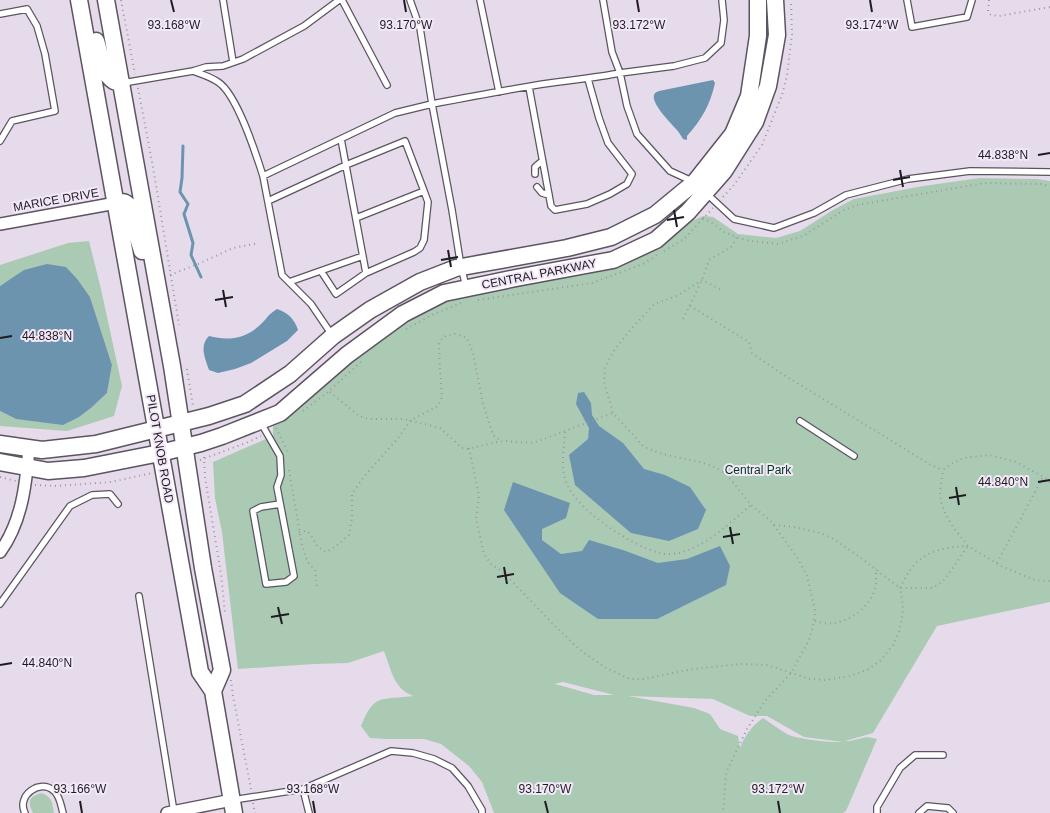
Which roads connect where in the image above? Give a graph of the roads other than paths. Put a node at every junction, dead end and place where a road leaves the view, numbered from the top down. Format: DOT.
graph roads {
  1 [pos="79,0"];
  2 [pos="87,0"];
  3 [pos="106,0"];
  4 [pos="223,0"];
  5 [pos="341,0"];
  6 [pos="410,0"];
  7 [pos="480,0"];
  8 [pos="604,0"];
  9 [pos="722,0"];
  10 [pos="758,0"];
  11 [pos="775,0"];
  12 [pos="907,0"];
  13 [pos="972,0"];
  14 [pos="0,14"];
  15 [pos="233,62"];
  16 [pos="193,71"];
  17 [pos="620,73"];
  18 [pos="588,79"];
  19 [pos="129,82"];
  20 [pos="387,85"];
  21 [pos="529,87"];
  22 [pos="499,92"];
  23 [pos="432,104"];
  24 [pos="341,139"];
  25 [pos="0,141"];
  26 [pos="542,161"];
  27 [pos="346,165"];
  28 [pos="1050,172"];
  29 [pos="535,174"];
  30 [pos="263,176"];
  31 [pos="700,187"];
  32 [pos="537,188"];
  33 [pos="424,191"];
  34 [pos="549,195"];
  35 [pos="268,201"];
  36 [pos="116,203"];
  37 [pos="356,218"];
  38 [pos="0,224"];
  39 [pos="363,256"];
  40 [pos="461,267"];
  41 [pos="321,271"];
  42 [pos="366,272"];
  43 [pos="289,282"];
  44 [pos="466,288"];
  45 [pos="158,290"];
  46 [pos="333,336"];
  47 [pos="260,421"];
  48 [pos="800,421"];
  49 [pos="181,423"];
  50 [pos="156,430"];
  51 [pos="0,444"];
  52 [pos="184,447"];
  53 [pos="29,448"];
  54 [pos="160,453"];
  55 [pos="854,456"];
  56 [pos="0,462"];
  57 [pos="27,468"];
  58 [pos="118,504"];
  59 [pos="280,504"];
  60 [pos="0,552"];
  61 [pos="139,596"];
  62 [pos="0,604"];
  63 [pos="213,691"];
  64 [pos="943,756"];
  65 [pos="303,788"];
  66 [pos="233,807"];
  67 [pos="170,812"];
  68 [pos="25,813"];
  69 [pos="63,813"];
  70 [pos="308,813"];
  71 [pos="482,813"];
  72 [pos="877,813"];
  73 [pos="920,813"];
  74 [pos="953,813"];
  1 -- 36 [label="street, PILOT KNOB ROAD"];
  2 -- 19 [label="street"];
  3 -- 19 [label="street, PILOT KNOB ROAD"];
  4 -- 15 [label="lane"];
  5 -- 15 [label="lane"];
  5 -- 20 [label="lane"];
  6 -- 23 [label="lane"];
  7 -- 22 [label="lane"];
  8 -- 17 [label="lane"];
  9 -- 17 [label="lane"];
  10 -- 31 [label="street, CENTRAL PARKWAY"];
  11 -- 31 [label="street, CENTRAL PARKWAY"];
  12 -- 13 [label="lane"];
  14 -- 25 [label="lane"];
  15 -- 16 [label="lane"];
  16 -- 19 [label="lane"];
  16 -- 30 [label="lane"];
  17 -- 18 [label="lane"];
  17 -- 31 [label="lane"];
  18 -- 21 [label="lane"];
  18 -- 34 [label="lane"];
  19 -- 45 [label="street, PILOT KNOB ROAD"];
  21 -- 22 [label="lane"];
  21 -- 26 [label="lane"];
  22 -- 23 [label="lane"];
  23 -- 24 [label="lane"];
  23 -- 40 [label="lane"];
  24 -- 27 [label="lane"];
  24 -- 30 [label="lane"];
  26 -- 29 [label="lane"];
  26 -- 34 [label="lane"];
  27 -- 33 [label="lane"];
  27 -- 35 [label="lane"];
  27 -- 37 [label="lane"];
  28 -- 31 [label="lane"];
  30 -- 35 [label="lane"];
  31 -- 40 [label="street, CENTRAL PARKWAY"];
  31 -- 44 [label="street, CENTRAL PARKWAY"];
  32 -- 34 [label="lane"];
  33 -- 37 [label="lane"];
  33 -- 42 [label="lane"];
  35 -- 43 [label="lane"];
  36 -- 38 [label="street, MARICE DRIVE"];
  36 -- 45 [label="street, PILOT KNOB ROAD"];
  36 -- 50 [label="street, PILOT KNOB ROAD"];
  37 -- 39 [label="lane"];
  39 -- 41 [label="lane"];
  39 -- 42 [label="lane"];
  40 -- 44 [label="lane"];
  40 -- 46 [label="street, CENTRAL PARKWAY"];
  41 -- 42 [label="lane"];
  41 -- 43 [label="lane"];
  43 -- 46 [label="lane"];
  44 -- 47 [label="street, CENTRAL PARKWAY"];
  45 -- 49 [label="street, PILOT KNOB ROAD"];
  46 -- 49 [label="street, CENTRAL PARKWAY"];
  47 -- 52 [label="street, CENTRAL PARKWAY"];
  47 -- 59 [label="lane"];
  48 -- 55 [label="lane"];
  49 -- 50 [label="street, CENTRAL PARKWAY"];
  49 -- 52 [label="street, PILOT KNOB ROAD"];
  50 -- 53 [label="street, CENTRAL PARKWAY"];
  50 -- 54 [label="street, PILOT KNOB ROAD"];
  51 -- 53 [label="street, CENTRAL PARKWAY"];
  52 -- 54 [label="street, CENTRAL PARKWAY"];
  52 -- 63 [label="street, PILOT KNOB ROAD"];
  53 -- 57 [label="street"];
  54 -- 57 [label="street, CENTRAL PARKWAY"];
  54 -- 63 [label="street, PILOT KNOB ROAD"];
  56 -- 57 [label="street, CENTRAL PARKWAY"];
  57 -- 60 [label="street"];
  58 -- 62 [label="lane"];
  59 -- 59 [label="lane"];
  61 -- 67 [label="lane"];
  63 -- 66 [label="street, PILOT KNOB ROAD"];
  64 -- 72 [label="lane"];
  65 -- 66 [label="lane"];
  65 -- 70 [label="lane"];
  65 -- 71 [label="lane"];
  66 -- 67 [label="street"];
  68 -- 69 [label="lane"];
  73 -- 74 [label="lane"];
}
